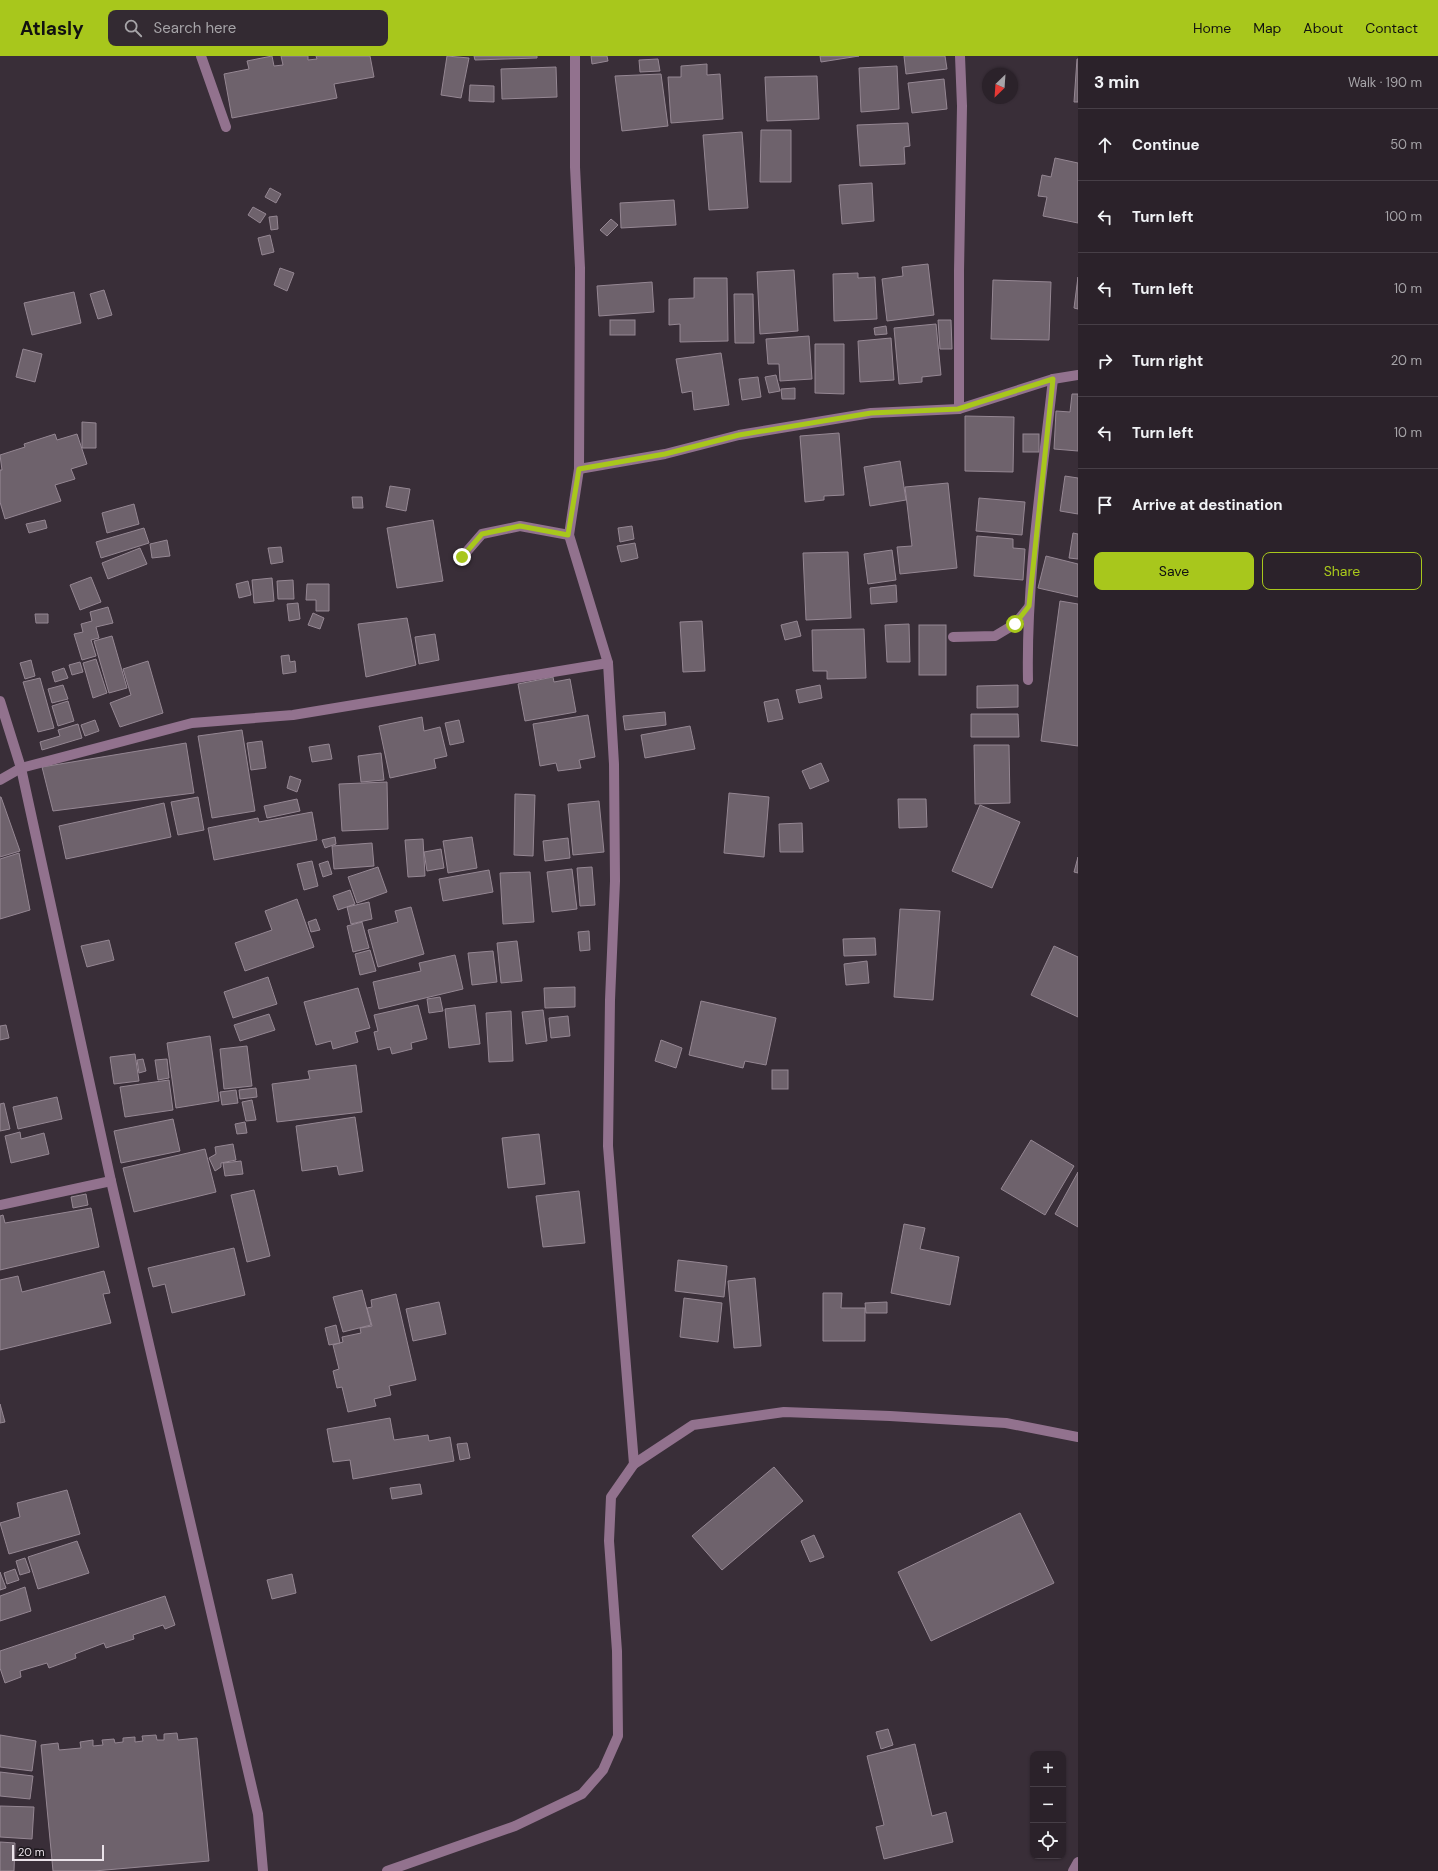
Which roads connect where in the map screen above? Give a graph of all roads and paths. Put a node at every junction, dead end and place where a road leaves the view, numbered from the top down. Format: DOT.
graph roads {
  1 [pos="200,56"];
  2 [pos="575,56"];
  3 [pos="960,56"];
  4 [pos="226,127"];
  5 [pos="1078,375"];
  6 [pos="1053,379"];
  7 [pos="958,409"];
  8 [pos="579,469"];
  9 [pos="568,535"];
  10 [pos="462,557"];
  11 [pos="1029,606"];
  12 [pos="953,638"];
  13 [pos="608,663"];
  14 [pos="1028,680"];
  15 [pos="0,701"];
  16 [pos="21,768"];
  17 [pos="0,780"];
  18 [pos="111,1181"];
  19 [pos="0,1205"];
  20 [pos="1078,1437"];
  21 [pos="634,1464"];
  22 [pos="1078,1862"];
  23 [pos="263,1871"];
  24 [pos="387,1871"];
  25 [pos="1073,1871"];
  1 -- 4 [label="street"];
  2 -- 8 [label="street"];
  3 -- 7 [label="street"];
  5 -- 6 [label="street"];
  6 -- 7 [label="street"];
  6 -- 11 [label="street"];
  7 -- 8 [label="street"];
  8 -- 9 [label="street"];
  9 -- 10 [label="street"];
  9 -- 13 [label="street"];
  11 -- 12 [label="street"];
  11 -- 14 [label="street"];
  13 -- 16 [label="street"];
  13 -- 21 [label="street"];
  15 -- 16 [label="street"];
  16 -- 17 [label="street"];
  16 -- 18 [label="street"];
  18 -- 19 [label="street"];
  18 -- 23 [label="street"];
  20 -- 21 [label="street"];
  21 -- 24 [label="street"];
  22 -- 25 [label="street"];
}
